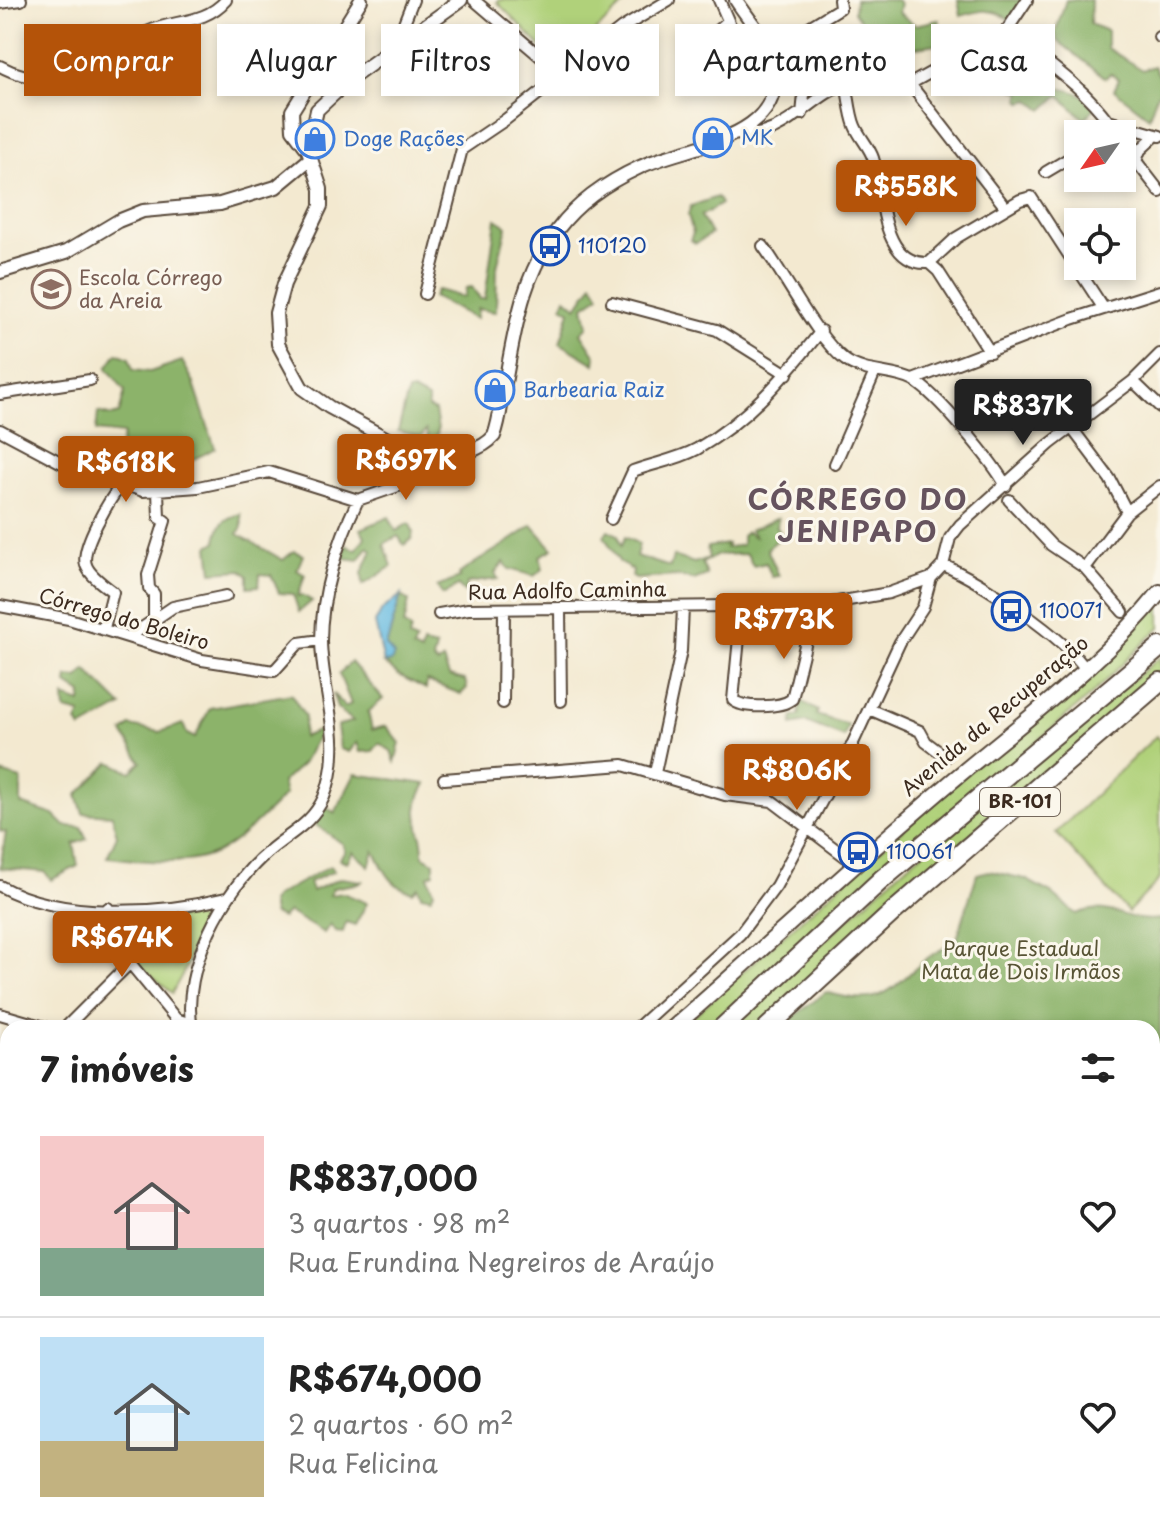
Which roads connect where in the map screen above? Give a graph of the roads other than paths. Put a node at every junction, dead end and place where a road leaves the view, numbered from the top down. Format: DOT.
graph roads {
  1 [pos="21,0"];
  2 [pos="226,0"];
  3 [pos="361,0"];
  4 [pos="413,0"];
  5 [pos="445,0"];
  6 [pos="461,0"];
  7 [pos="474,0"];
  8 [pos="669,0"];
  9 [pos="719,0"];
  10 [pos="736,0"];
  11 [pos="839,0"];
  12 [pos="1027,0"];
  13 [pos="0,3"];
  14 [pos="438,17"];
  15 [pos="727,22"];
  16 [pos="403,24"];
  17 [pos="428,24"];
  18 [pos="629,24"];
  19 [pos="725,24"];
  20 [pos="1011,24"];
  21 [pos="535,52"];
  22 [pos="381,58"];
  23 [pos="0,66"];
  24 [pos="1055,69"];
  25 [pos="915,90"];
  26 [pos="535,95"];
  27 [pos="828,96"];
  28 [pos="849,96"];
  29 [pos="802,114"];
  30 [pos="1107,120"];
  31 [pos="1136,131"];
  32 [pos="736,134"];
  33 [pos="1157,137"];
  34 [pos="310,154"];
  35 [pos="1064,161"];
  36 [pos="1046,172"];
  37 [pos="1160,192"];
  38 [pos="1006,208"];
  39 [pos="763,246"];
  40 [pos="929,263"];
  41 [pos="0,272"];
  42 [pos="1160,291"];
  43 [pos="425,294"];
  44 [pos="612,302"];
  45 [pos="1104,309"];
  46 [pos="821,331"];
  47 [pos="990,352"];
  48 [pos="1160,354"];
  49 [pos="875,372"];
  50 [pos="787,374"];
  51 [pos="90,380"];
  52 [pos="913,380"];
  53 [pos="1133,381"];
  54 [pos="0,394"];
  55 [pos="1160,407"];
  56 [pos="1071,427"];
  57 [pos="0,430"];
  58 [pos="426,460"];
  59 [pos="835,464"];
  60 [pos="121,485"];
  61 [pos="1006,486"];
  62 [pos="1160,486"];
  63 [pos="158,491"];
  64 [pos="358,500"];
  65 [pos="1009,500"];
  66 [pos="1127,512"];
  67 [pos="611,519"];
  68 [pos="943,565"];
  69 [pos="1085,568"];
  70 [pos="931,578"];
  71 [pos="1160,592"];
  72 [pos="226,596"];
  73 [pos="820,605"];
  74 [pos="0,606"];
  75 [pos="742,607"];
  76 [pos="560,608"];
  77 [pos="683,608"];
  78 [pos="504,609"];
  79 [pos="1123,612"];
  80 [pos="439,614"];
  81 [pos="154,620"];
  82 [pos="104,628"];
  83 [pos="1160,633"];
  84 [pos="129,637"];
  85 [pos="321,640"];
  86 [pos="1160,647"];
  87 [pos="1086,670"];
  88 [pos="1156,687"];
  89 [pos="1099,698"];
  90 [pos="561,701"];
  91 [pos="503,703"];
  92 [pos="869,709"];
  93 [pos="946,757"];
  94 [pos="655,773"];
  95 [pos="444,779"];
  96 [pos="808,827"];
  97 [pos="855,864"];
  98 [pos="0,886"];
  99 [pos="226,898"];
  100 [pos="108,908"];
  101 [pos="130,963"];
  102 [pos="0,1014"];
  103 [pos="21,1020"];
  104 [pos="73,1020"];
  105 [pos="178,1020"];
  106 [pos="191,1020"];
  107 [pos="646,1020"];
  108 [pos="682,1020"];
  109 [pos="731,1020"];
  110 [pos="776,1020"];
  1 -- 13 [label="street"];
  2 -- 23 [label="street"];
  3 -- 34 [label="street"];
  4 -- 16 [label="street"];
  5 -- 14 [label="street"];
  6 -- 14 [label="street"];
  7 -- 21 [label="street"];
  8 -- 18 [label="street"];
  9 -- 15 [label="street"];
  10 -- 32 [label="street"];
  11 -- 29 [label="street"];
  12 -- 20 [label="street"];
  14 -- 17 [label="street"];
  15 -- 19 [label="street"];
  22 -- 34 [label="street"];
  24 -- 30 [label="street"];
  25 -- 38 [label="street"];
  26 -- 43 [label="street"];
  27 -- 29 [label="street"];
  28 -- 40 [label="street"];
  29 -- 32 [label="street"];
  31 -- 33 [label="street"];
  32 -- 58 [label="street"];
  33 -- 37 [label="street"];
  34 -- 41 [label="street"];
  34 -- 58 [label="street"];
  35 -- 36 [label="street"];
  38 -- 40 [label="street"];
  38 -- 45 [label="street"];
  39 -- 46 [label="street"];
  40 -- 47 [label="street"];
  42 -- 45 [label="street"];
  44 -- 50 [label="street"];
  45 -- 47 [label="street"];
  46 -- 49 [label="street"];
  46 -- 50 [label="street"];
  47 -- 52 [label="street"];
  48 -- 53 [label="street"];
  49 -- 52 [label="street"];
  49 -- 59 [label="street"];
  50 -- 67 [label="street"];
  51 -- 54 [label="street"];
  52 -- 61 [label="street"];
  53 -- 55 [label="street"];
  53 -- 56 [label="street"];
  56 -- 61 [label="street"];
  56 -- 66 [label="street"];
  57 -- 60 [label="street"];
  58 -- 64 [label="street"];
  60 -- 63 [label="street"];
  60 -- 82 [label="street"];
  61 -- 68 [label="street"];
  62 -- 66 [label="street"];
  63 -- 64 [label="street"];
  63 -- 81 [label="street"];
  64 -- 85 [label="street"];
  65 -- 69 [label="street"];
  66 -- 69 [label="street"];
  68 -- 70 [label="street"];
  68 -- 87 [label="street"];
  69 -- 79 [label="street"];
  70 -- 73 [label="street, Rua Adolfo Caminha"];
  70 -- 92 [label="street"];
  71 -- 87 [label="main road, Avenida da Recuperação"];
  72 -- 81 [label="street"];
  73 -- 75 [label="street, Rua Adolfo Caminha"];
  73 -- 75 [label="street"];
  74 -- 82 [label="street, Córrego do Boleiro"];
  75 -- 77 [label="street, Rua Adolfo Caminha"];
  76 -- 77 [label="street, Rua Adolfo Caminha"];
  76 -- 78 [label="street, Rua Adolfo Caminha"];
  76 -- 90 [label="street"];
  77 -- 94 [label="street"];
  78 -- 80 [label="street, Rua Adolfo Caminha"];
  78 -- 91 [label="street"];
  81 -- 84 [label="street"];
  82 -- 84 [label="street, Córrego do Boleiro"];
  83 -- 89 [label="highway"];
  84 -- 85 [label="street, Córrego do Boleiro"];
  85 -- 99 [label="street"];
  86 -- 89 [label="highway, BR-101"];
  87 -- 97 [label="main road, Avenida da Recuperação"];
  88 -- 110 [label="highway, BR-101"];
  89 -- 109 [label="highway, BR-101"];
  92 -- 93 [label="street"];
  92 -- 96 [label="street"];
  94 -- 95 [label="street"];
  94 -- 96 [label="street"];
  96 -- 97 [label="street"];
  96 -- 107 [label="street"];
  97 -- 108 [label="main road, Avenida da Recuperação"];
  98 -- 100 [label="street"];
  99 -- 100 [label="street"];
  99 -- 106 [label="street"];
  100 -- 101 [label="street"];
  101 -- 104 [label="street"];
  101 -- 105 [label="street"];
  102 -- 103 [label="street"];
}
